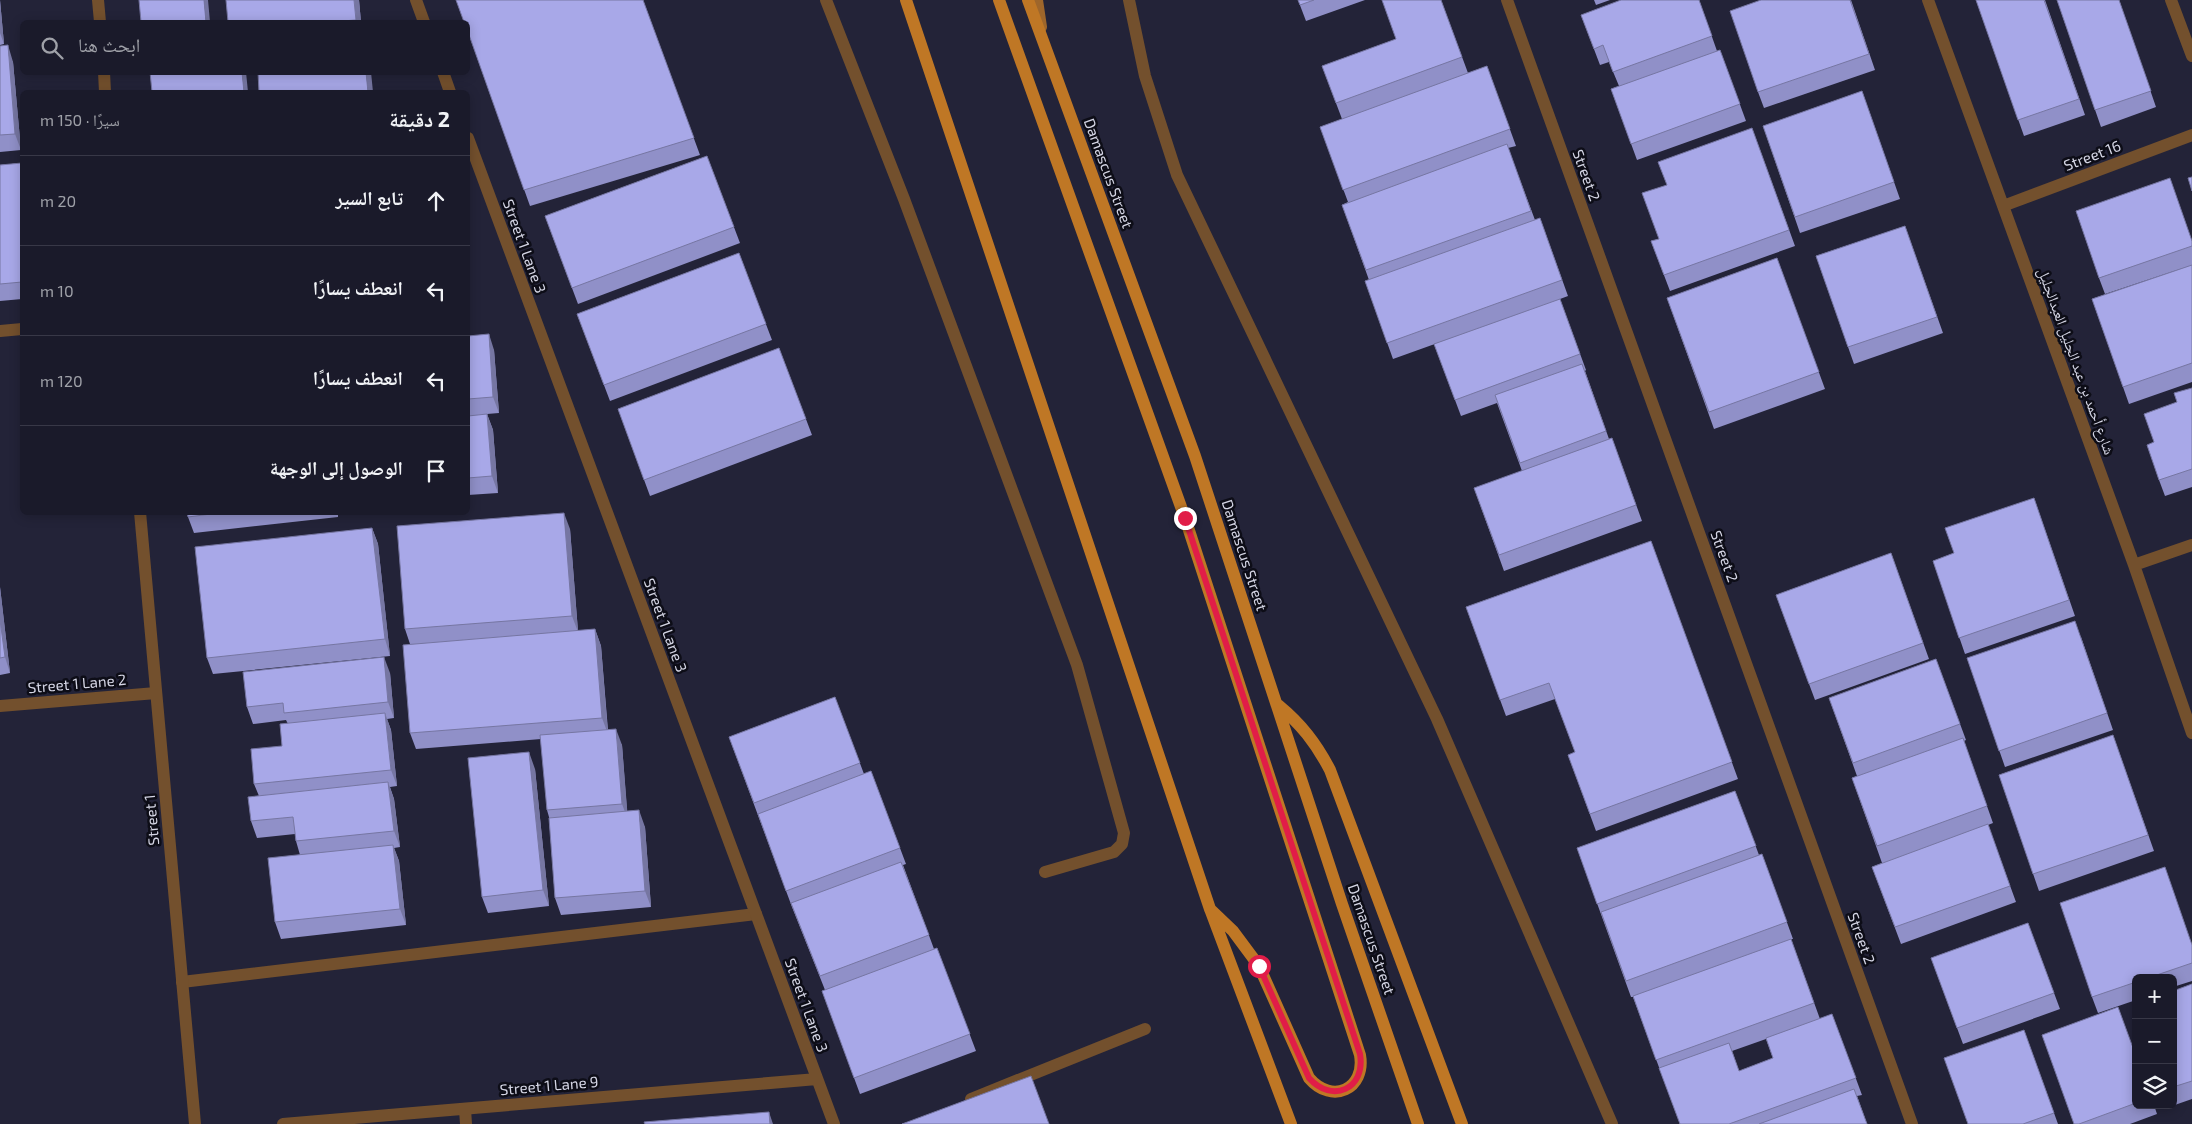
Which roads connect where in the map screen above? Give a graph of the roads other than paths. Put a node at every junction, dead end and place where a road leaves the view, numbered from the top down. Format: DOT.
graph roads {
  1 [pos="98,0"];
  2 [pos="416,0"];
  3 [pos="826,0"];
  4 [pos="906,0"];
  5 [pos="999,0"];
  6 [pos="1028,0"];
  7 [pos="1038,0"];
  8 [pos="1129,0"];
  9 [pos="1507,0"];
  10 [pos="1928,0"];
  11 [pos="2171,0"];
  12 [pos="100,20"];
  13 [pos="423,20"];
  14 [pos="1042,39"];
  15 [pos="2192,56"];
  16 [pos="104,75"];
  17 [pos="444,75"];
  18 [pos="105,90"];
  19 [pos="449,90"];
  20 [pos="2192,135"];
  21 [pos="470,143"];
  22 [pos="2003,206"];
  23 [pos="20,329"];
  24 [pos="0,331"];
  25 [pos="140,515"];
  26 [pos="2192,544"];
  27 [pos="2134,565"];
  28 [pos="156,693"];
  29 [pos="1278,705"];
  30 [pos="0,706"];
  31 [pos="2192,733"];
  32 [pos="1045,872"];
  33 [pos="1210,909"];
  34 [pos="756,914"];
  35 [pos="182,982"];
  36 [pos="1145,1030"];
  37 [pos="817,1079"];
  38 [pos="963,1102"];
  39 [pos="465,1109"];
  40 [pos="195,1124"];
  41 [pos="283,1124"];
  42 [pos="466,1124"];
  43 [pos="834,1124"];
  44 [pos="1291,1124"];
  45 [pos="1418,1124"];
  46 [pos="1462,1124"];
  47 [pos="1612,1124"];
  48 [pos="1912,1124"];
  1 -- 12 [label="street"];
  2 -- 13 [label="street"];
  3 -- 32 [label="street"];
  4 -- 33 [label="main road"];
  5 -- 33 [label="main road"];
  6 -- 14 [label="main road, Damascus Street"];
  7 -- 14 [label="main road"];
  8 -- 47 [label="street"];
  9 -- 48 [label="street, Street 2"];
  10 -- 22 [label="street, شارع أحمد بن عبد الجليل العبدالجليل"];
  11 -- 15 [label="street"];
  14 -- 29 [label="main road, Damascus Street"];
  16 -- 18 [label="street"];
  17 -- 19 [label="street"];
  20 -- 22 [label="street, Street 16"];
  21 -- 34 [label="street, Street 1 Lane 3"];
  22 -- 27 [label="street, شارع أحمد بن عبد الجليل العبدالجليل"];
  23 -- 24 [label="street"];
  25 -- 28 [label="street, Street 1"];
  26 -- 27 [label="street"];
  27 -- 31 [label="street, شارع أحمد بن عبد الجليل العبدالجليل"];
  28 -- 30 [label="street, Street 1 Lane 2"];
  28 -- 35 [label="street, Street 1"];
  29 -- 45 [label="main road, Damascus Street"];
  29 -- 46 [label="main road"];
  33 -- 44 [label="main road"];
  34 -- 35 [label="street"];
  34 -- 37 [label="street, Street 1 Lane 3"];
  35 -- 40 [label="street, Street 1"];
  36 -- 38 [label="street"];
  37 -- 39 [label="street, Street 1 Lane 9"];
  37 -- 43 [label="street, Street 1 Lane 3"];
  39 -- 41 [label="street, Street 1 Lane 9"];
  39 -- 42 [label="street"];
}
